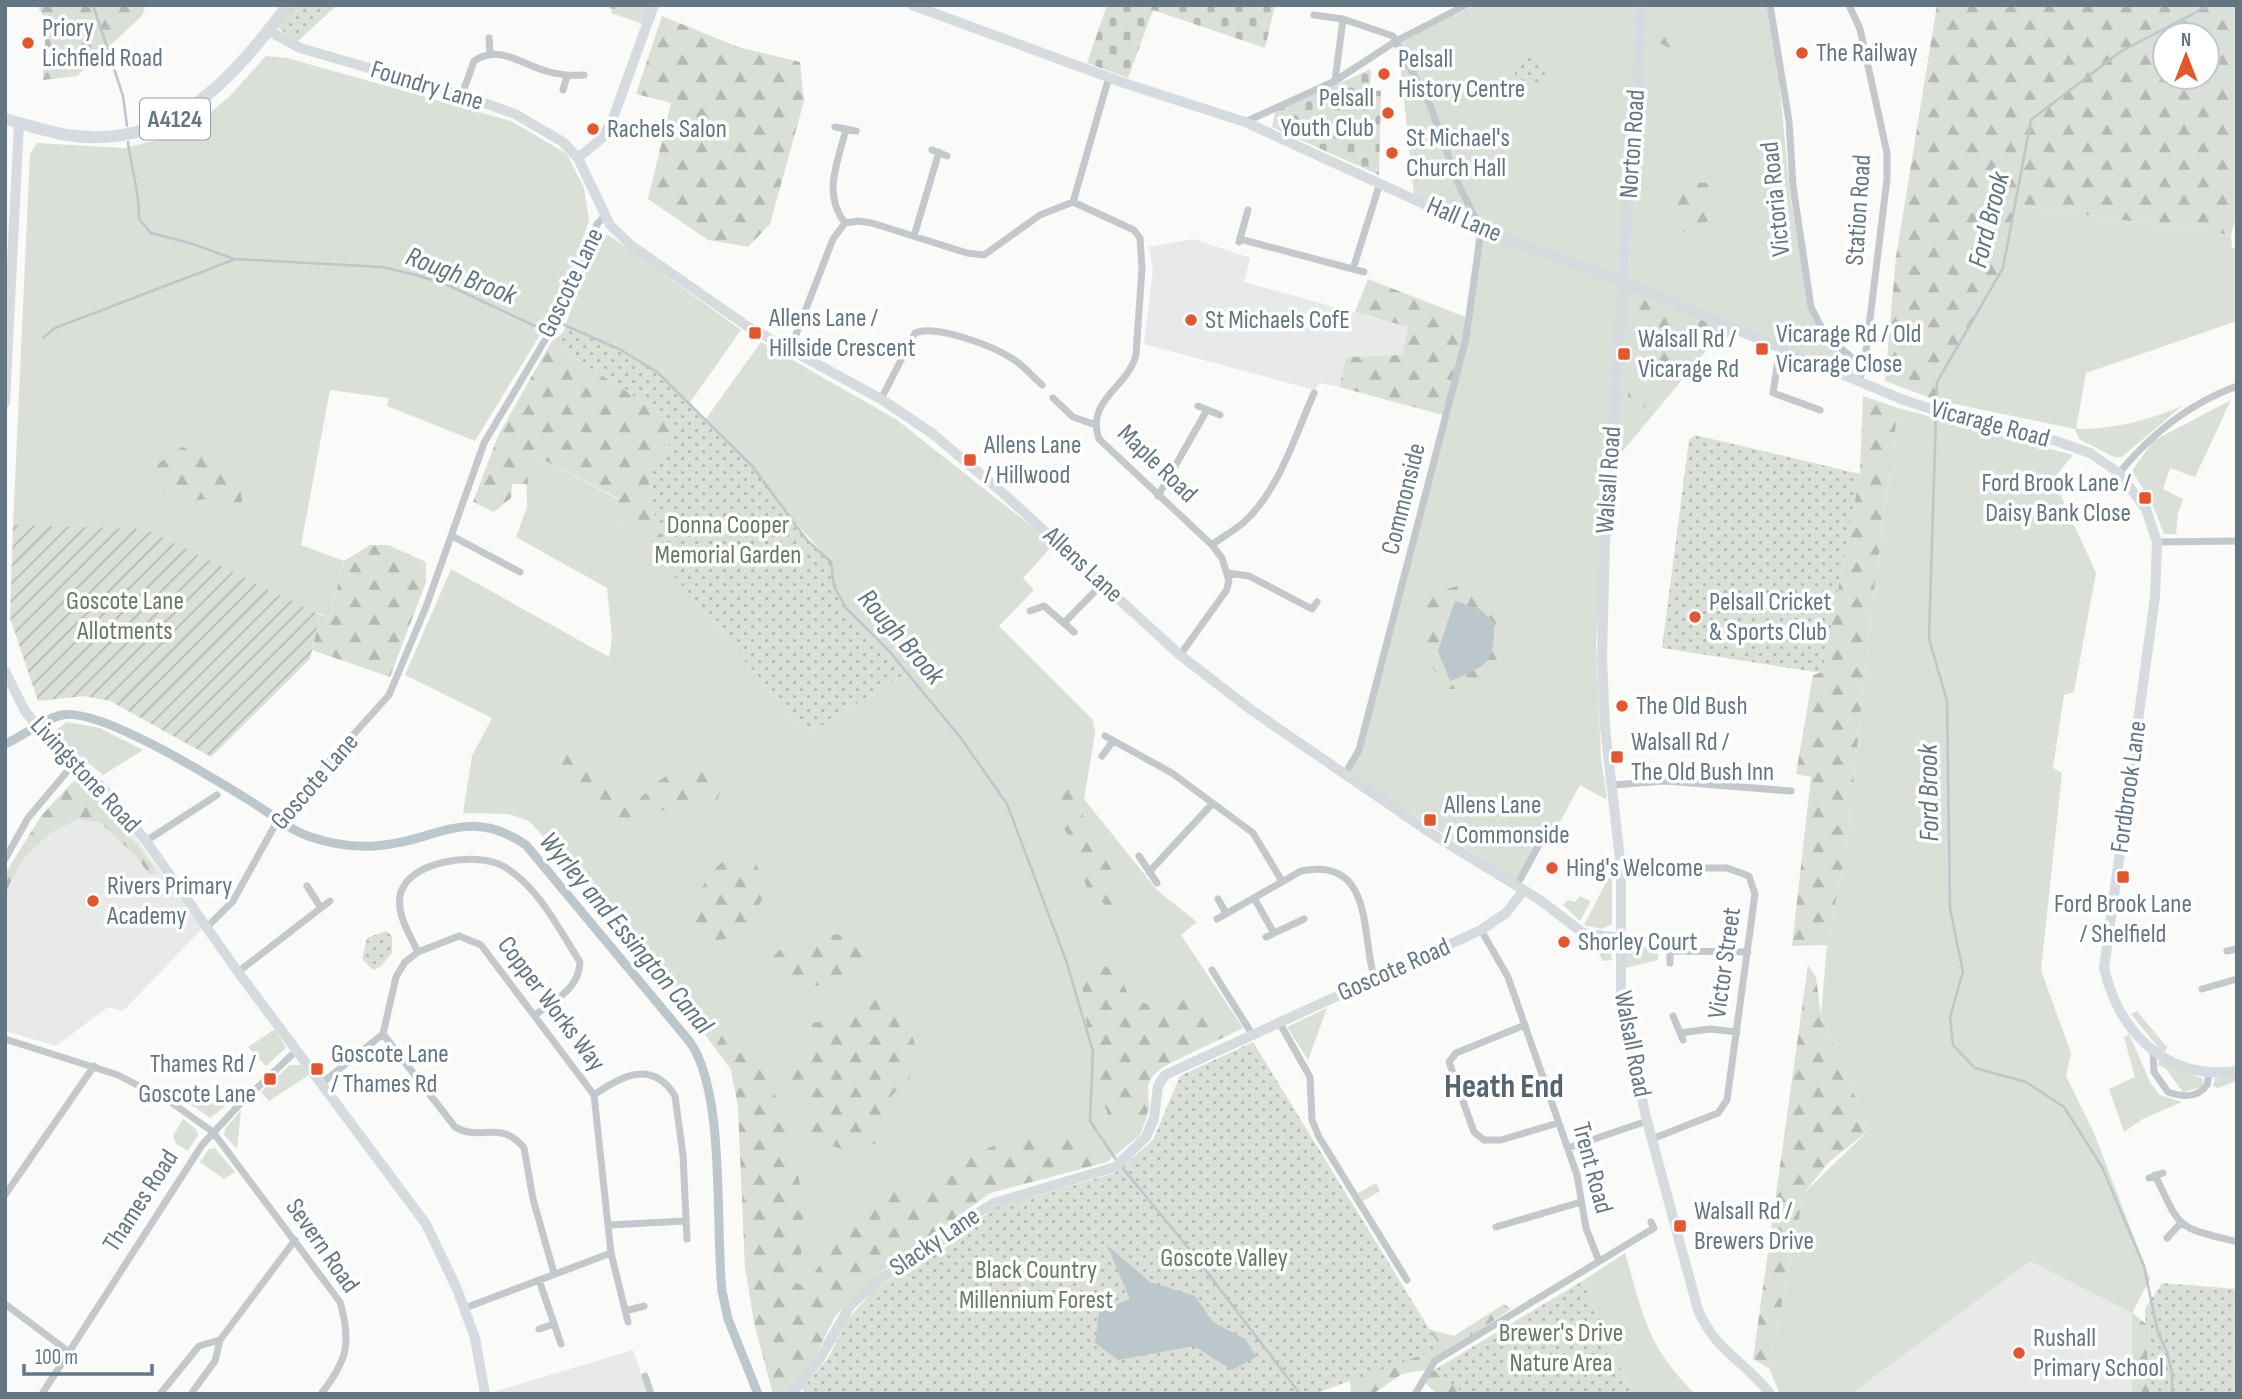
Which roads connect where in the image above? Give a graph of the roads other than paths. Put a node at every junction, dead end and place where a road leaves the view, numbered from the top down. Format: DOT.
graph roads {
  1 [pos="288,5"];
  2 [pos="654,5"];
  3 [pos="912,5"];
  4 [pos="1466,5"];
  5 [pos="1642,5"];
  6 [pos="1770,5"];
  7 [pos="1849,5"];
  8 [pos="1314,15"];
  9 [pos="1343,19"];
  10 [pos="269,30"];
  11 [pos="489,38"];
  12 [pos="1396,41"];
  13 [pos="490,53"];
  14 [pos="584,75"];
  15 [pos="567,76"];
  16 [pos="1110,77"];
  17 [pos="1335,80"];
  18 [pos="563,90"];
  19 [pos="462,95"];
  20 [pos="5,119"];
  21 [pos="19,122"];
  22 [pos="1245,122"];
  23 [pos="835,127"];
  24 [pos="846,129"];
  25 [pos="856,131"];
  26 [pos="947,156"];
  27 [pos="578,158"];
  28 [pos="1380,183"];
  29 [pos="1073,202"];
  30 [pos="1248,210"];
  31 [pos="605,216"];
  32 [pos="845,223"];
  33 [pos="1481,230"];
  34 [pos="9,233"];
  35 [pos="914,236"];
  36 [pos="1353,269"];
  37 [pos="1364,272"];
  38 [pos="1624,282"];
  39 [pos="1780,347"];
  40 [pos="790,350"];
  41 [pos="1861,373"];
  42 [pos="1042,385"];
  43 [pos="2237,386"];
  44 [pos="1314,393"];
  45 [pos="1068,397"];
  46 [pos="1053,398"];
  47 [pos="881,399"];
  48 [pos="5,403"];
  49 [pos="1298,405"];
  50 [pos="1060,406"];
  51 [pos="1198,406"];
  52 [pos="1307,409"];
  53 [pos="1207,410"];
  54 [pos="1821,410"];
  55 [pos="1220,415"];
  56 [pos="1096,425"];
  57 [pos="2119,473"];
  58 [pos="1158,496"];
  59 [pos="452,536"];
  60 [pos="2237,541"];
  61 [pos="2157,542"];
  62 [pos="1212,545"];
  63 [pos="520,572"];
  64 [pos="1228,573"];
  65 [pos="1103,583"];
  66 [pos="1317,602"];
  67 [pos="1030,611"];
  68 [pos="1064,623"];
  69 [pos="1074,632"];
  70 [pos="1180,655"];
  71 [pos="5,671"];
  72 [pos="1102,756"];
  73 [pos="75,762"];
  74 [pos="1346,772"];
  75 [pos="1613,785"];
  76 [pos="1791,791"];
  77 [pos="217,795"];
  78 [pos="1212,804"];
  79 [pos="146,841"];
  80 [pos="1541,841"];
  81 [pos="1139,856"];
  82 [pos="5,859"];
  83 [pos="1621,868"];
  84 [pos="1149,872"];
  85 [pos="1282,881"];
  86 [pos="1157,883"];
  87 [pos="307,886"];
  88 [pos="1520,888"];
  89 [pos="1254,898"];
  90 [pos="1217,899"];
  91 [pos="330,901"];
  92 [pos="321,908"];
  93 [pos="1226,913"];
  94 [pos="1217,919"];
  95 [pos="1304,919"];
  96 [pos="206,928"];
  97 [pos="1481,930"];
  98 [pos="1620,938"];
  99 [pos="2237,949"];
  100 [pos="2227,951"];
  101 [pos="418,952"];
  102 [pos="1748,952"];
  103 [pos="1670,963"];
  104 [pos="1212,970"];
  105 [pos="238,972"];
  106 [pos="1374,977"];
  107 [pos="2237,979"];
  108 [pos="2202,989"];
  109 [pos="535,1015"];
  110 [pos="1673,1016"];
  111 [pos="1279,1022"];
  112 [pos="1525,1025"];
  113 [pos="1737,1032"];
  114 [pos="383,1034"];
  115 [pos="1252,1034"];
  116 [pos="5,1039"];
  117 [pos="297,1050"];
  118 [pos="2153,1052"];
  119 [pos="94,1066"];
  120 [pos="2237,1071"];
  121 [pos="2209,1074"];
  122 [pos="322,1083"];
  123 [pos="594,1095"];
  124 [pos="1647,1121"];
  125 [pos="1559,1122"];
  126 [pos="213,1132"];
  127 [pos="1652,1139"];
  128 [pos="1568,1149"];
  129 [pos="1126,1157"];
  130 [pos="2156,1175"];
  131 [pos="5,1195"];
  132 [pos="1581,1202"];
  133 [pos="1531,1216"];
  134 [pos="685,1221"];
  135 [pos="1651,1222"];
  136 [pos="2180,1224"];
  137 [pos="609,1225"];
  138 [pos="1535,1226"];
  139 [pos="1496,1227"];
  140 [pos="2167,1238"];
  141 [pos="687,1239"];
  142 [pos="295,1240"];
  143 [pos="2237,1242"];
  144 [pos="611,1253"];
  145 [pos="1599,1261"];
  146 [pos="554,1273"];
  147 [pos="539,1280"];
  148 [pos="1407,1280"];
  149 [pos="5,1304"];
  150 [pos="644,1306"];
  151 [pos="465,1308"];
  152 [pos="625,1311"];
  153 [pos="628,1322"];
  154 [pos="554,1324"];
  155 [pos="539,1329"];
  156 [pos="220,1340"];
  157 [pos="561,1344"];
  158 [pos="68,1352"];
  159 [pos="645,1376"];
  160 [pos="483,1391"];
  161 [pos="42,1394"];
  162 [pos="160,1394"];
  163 [pos="191,1394"];
  164 [pos="321,1394"];
  165 [pos="651,1394"];
  166 [pos="792,1394"];
  167 [pos="1415,1394"];
  168 [pos="1770,1394"];
  1 -- 10 [label="main road, A4124"];
  2 -- 27 [label="street"];
  3 -- 16 [label="street, Hall Lane"];
  4 -- 12 [label="street"];
  5 -- 38 [label="street, Norton Road"];
  6 -- 41 [label="street, Victoria Road"];
  7 -- 41 [label="street, Station Road"];
  8 -- 9 [label="street"];
  9 -- 12 [label="street"];
  9 -- 17 [label="street"];
  10 -- 19 [label="street, Foundry Lane"];
  10 -- 21 [label="main road, A4124"];
  11 -- 13 [label="street"];
  12 -- 17 [label="street"];
  12 -- 33 [label="street"];
  13 -- 15 [label="street"];
  13 -- 19 [label="street"];
  14 -- 15 [label="street"];
  15 -- 18 [label="street"];
  16 -- 22 [label="street, Hall Lane"];
  16 -- 29 [label="street"];
  17 -- 22 [label="street"];
  19 -- 27 [label="street, Foundry Lane"];
  20 -- 21 [label="main road, A4124"];
  21 -- 34 [label="street"];
  22 -- 28 [label="street, Hall Lane"];
  23 -- 24 [label="street"];
  24 -- 25 [label="street"];
  24 -- 32 [label="street"];
  26 -- 35 [label="street"];
  27 -- 31 [label="street, Allens Lane"];
  28 -- 33 [label="street, Hall Lane"];
  28 -- 36 [label="street"];
  29 -- 35 [label="street"];
  29 -- 56 [label="street, Maple Road"];
  30 -- 36 [label="street"];
  31 -- 40 [label="street, Allens Lane"];
  31 -- 59 [label="street, Goscote Lane"];
  32 -- 35 [label="street"];
  32 -- 40 [label="street"];
  33 -- 38 [label="street, Hall Lane"];
  33 -- 74 [label="street, Commonside"];
  34 -- 48 [label="street"];
  36 -- 37 [label="street"];
  38 -- 39 [label="street, Hall Lane"];
  38 -- 75 [label="street, Walsall Road"];
  39 -- 41 [label="street, Hall Lane"];
  39 -- 54 [label="street"];
  40 -- 47 [label="street, Allens Lane"];
  41 -- 57 [label="street, Vicarage Road"];
  42 -- 47 [label="street"];
  43 -- 57 [label="street"];
  44 -- 52 [label="street"];
  45 -- 50 [label="street"];
  46 -- 50 [label="street"];
  47 -- 65 [label="street, Allens Lane"];
  49 -- 52 [label="street"];
  50 -- 56 [label="street"];
  51 -- 53 [label="street"];
  52 -- 62 [label="street"];
  53 -- 55 [label="street"];
  53 -- 58 [label="street"];
  56 -- 58 [label="street, Maple Road"];
  57 -- 61 [label="street, Fordbrook Lane"];
  58 -- 62 [label="street, Maple Road"];
  59 -- 63 [label="street"];
  59 -- 96 [label="street, Goscote Lane"];
  60 -- 61 [label="street"];
  61 -- 118 [label="street, Fordbrook Lane"];
  62 -- 64 [label="street, Maple Road"];
  64 -- 66 [label="street"];
  64 -- 70 [label="street"];
  65 -- 68 [label="street"];
  65 -- 70 [label="street, Allens Lane"];
  67 -- 68 [label="street"];
  68 -- 69 [label="street"];
  70 -- 74 [label="street, Allens Lane"];
  71 -- 73 [label="street, Livingstone Road"];
  72 -- 78 [label="street"];
  73 -- 79 [label="street, Livingstone Road"];
  73 -- 82 [label="street"];
  74 -- 88 [label="street, Allens Lane"];
  75 -- 76 [label="street"];
  75 -- 83 [label="street, Walsall Road"];
  77 -- 79 [label="street, Livingstone Road"];
  78 -- 84 [label="street"];
  78 -- 85 [label="street"];
  79 -- 96 [label="street, Livingstone Road"];
  80 -- 88 [label="street"];
  81 -- 84 [label="street"];
  83 -- 98 [label="street, Walsall Road"];
  83 -- 102 [label="street, Victor Street"];
  84 -- 86 [label="street"];
  85 -- 89 [label="street"];
  85 -- 106 [label="street"];
  87 -- 92 [label="street"];
  88 -- 97 [label="street, Goscote Road"];
  88 -- 98 [label="street, Allens Lane"];
  89 -- 93 [label="street"];
  89 -- 95 [label="street"];
  90 -- 93 [label="street"];
  91 -- 92 [label="street"];
  92 -- 105 [label="street"];
  93 -- 94 [label="street"];
  96 -- 105 [label="street"];
  97 -- 106 [label="street, Goscote Road"];
  97 -- 112 [label="street, Trent Road"];
  98 -- 124 [label="street, Walsall Road"];
  99 -- 100 [label="street"];
  101 -- 109 [label="street, Copper Works Way"];
  101 -- 109 [label="street"];
  101 -- 114 [label="street, Copper Works Way"];
  102 -- 103 [label="street"];
  102 -- 113 [label="street, Victor Street"];
  104 -- 115 [label="street"];
  105 -- 117 [label="street"];
  106 -- 111 [label="street, Goscote Road"];
  107 -- 108 [label="street"];
  109 -- 123 [label="street, Copper Works Way"];
  110 -- 113 [label="street"];
  111 -- 115 [label="street, Goscote Road"];
  111 -- 148 [label="street"];
  112 -- 125 [label="street, Trent Road"];
  112 -- 125 [label="street"];
  113 -- 127 [label="street, Victor Street"];
  114 -- 122 [label="street"];
  114 -- 146 [label="street"];
  115 -- 129 [label="street, Goscote Road"];
  116 -- 119 [label="street, Severn Road"];
  117 -- 122 [label="street"];
  117 -- 126 [label="street, Thames Road"];
  118 -- 121 [label="street, Fordbrook Lane"];
  118 -- 121 [label="street"];
  119 -- 126 [label="street, Severn Road"];
  119 -- 131 [label="street"];
  120 -- 121 [label="street, Fordbrook Lane"];
  122 -- 151 [label="street"];
  123 -- 134 [label="street"];
  123 -- 137 [label="street, Copper Works Way"];
  124 -- 127 [label="street, Walsall Road"];
  124 -- 128 [label="street"];
  125 -- 128 [label="street, Trent Road"];
  126 -- 142 [label="street, Severn Road"];
  126 -- 158 [label="street, Thames Road"];
  127 -- 168 [label="street, Walsall Road"];
  128 -- 132 [label="street, Trent Road"];
  129 -- 166 [label="street, Slacky Lane"];
  130 -- 136 [label="street"];
  132 -- 133 [label="street"];
  132 -- 145 [label="street, Trent Road"];
  133 -- 138 [label="street"];
  133 -- 139 [label="street"];
  134 -- 137 [label="street"];
  134 -- 141 [label="street"];
  135 -- 145 [label="street"];
  136 -- 140 [label="street"];
  136 -- 143 [label="street"];
  137 -- 144 [label="street, Copper Works Way"];
  142 -- 156 [label="street"];
  142 -- 164 [label="street, Severn Road"];
  144 -- 146 [label="street"];
  144 -- 152 [label="street, Copper Works Way"];
  145 -- 167 [label="street"];
  146 -- 147 [label="street"];
  147 -- 151 [label="street"];
  147 -- 154 [label="street"];
  149 -- 158 [label="street"];
  150 -- 152 [label="street"];
  151 -- 160 [label="street"];
  152 -- 153 [label="street, Copper Works Way"];
  154 -- 155 [label="street"];
  154 -- 157 [label="street"];
  156 -- 162 [label="street"];
  156 -- 163 [label="street"];
  158 -- 161 [label="street, Thames Road"];
  159 -- 165 [label="street"];
}
